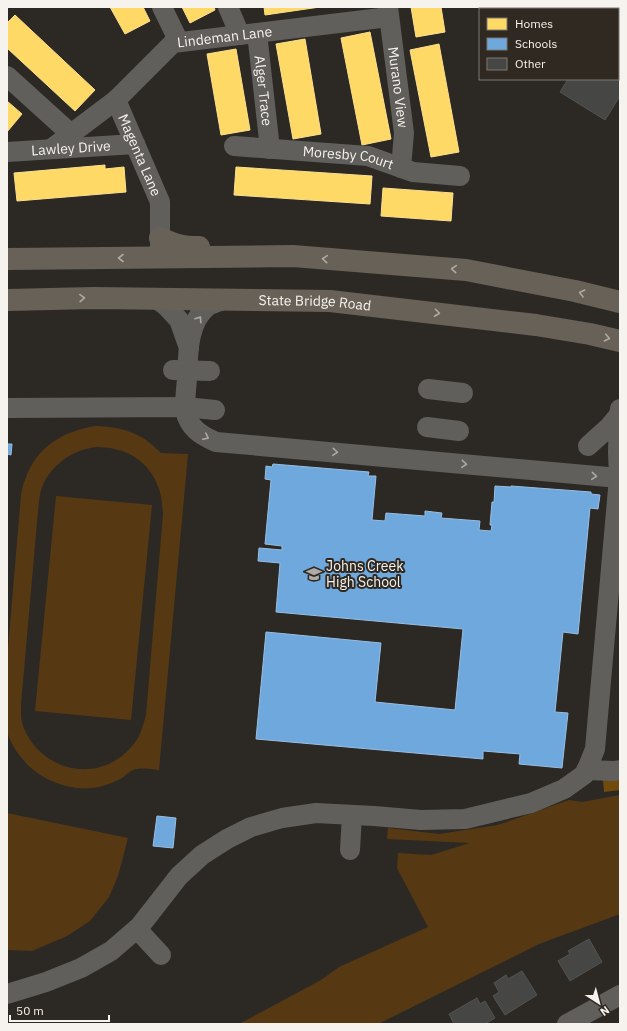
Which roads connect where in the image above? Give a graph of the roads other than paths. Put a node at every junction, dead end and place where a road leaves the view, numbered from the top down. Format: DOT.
graph roads {
  1 [pos="162,7"];
  2 [pos="228,7"];
  3 [pos="389,12"];
  4 [pos="248,34"];
  5 [pos="179,42"];
  6 [pos="7,76"];
  7 [pos="116,100"];
  8 [pos="71,134"];
  9 [pos="135,144"];
  10 [pos="234,146"];
  11 [pos="51,149"];
  12 [pos="270,149"];
  13 [pos="7,152"];
  14 [pos="401,168"];
  15 [pos="460,176"];
  16 [pos="160,248"];
  17 [pos="7,259"];
  18 [pos="157,299"];
  19 [pos="7,300"];
  20 [pos="222,300"];
  21 [pos="620,302"];
  22 [pos="620,341"];
  23 [pos="189,348"];
  24 [pos="180,370"];
  25 [pos="210,372"];
  26 [pos="428,389"];
  27 [pos="463,393"];
  28 [pos="185,407"];
  29 [pos="7,408"];
  30 [pos="215,410"];
  31 [pos="619,412"];
  32 [pos="427,427"];
  33 [pos="460,431"];
  34 [pos="618,452"];
  35 [pos="619,478"];
  36 [pos="612,648"];
  37 [pos="586,770"];
  38 [pos="620,770"];
  39 [pos="352,815"];
  40 [pos="350,850"];
  41 [pos="137,928"];
  42 [pos="161,955"];
  43 [pos="7,994"];
  44 [pos="620,995"];
  45 [pos="567,1024"];
  1 -- 5 [label="street"];
  2 -- 4 [label="street, Alger Trace"];
  3 -- 4 [label="street, Lindeman Lane"];
  3 -- 14 [label="street, Murano View"];
  4 -- 5 [label="street, Lindeman Lane"];
  4 -- 12 [label="street, Alger Trace"];
  5 -- 7 [label="street, Lindeman Lane"];
  6 -- 8 [label="street"];
  7 -- 8 [label="street, Lindeman Lane"];
  7 -- 9 [label="street, Magenta Lane"];
  8 -- 11 [label="street, Lindeman Lane"];
  9 -- 11 [label="street, Lawley Drive"];
  9 -- 16 [label="street, Magenta Lane"];
  10 -- 12 [label="street, Moresby Court"];
  11 -- 13 [label="street, Lawley Drive"];
  12 -- 14 [label="street, Moresby Court"];
  14 -- 15 [label="street, Moresby Court"];
  16 -- 17 [label="highway, one-way"];
  21 -- 16 [label="highway, one-way"];
  19 -- 18 [label="highway, State Bridge Road, one-way"];
  18 -- 20 [label="highway, State Bridge Road"];
  18 -- 23 [label="street"];
  20 -- 22 [label="highway, State Bridge Road, one-way"];
  23 -- 20 [label="street, one-way"];
  23 -- 24 [label="street"];
  24 -- 25 [label="street"];
  24 -- 28 [label="street"];
  26 -- 27 [label="street"];
  28 -- 29 [label="street"];
  28 -- 30 [label="street"];
  28 -- 35 [label="street, one-way"];
  31 -- 34 [label="street"];
  31 -- 34 [label="street"];
  32 -- 33 [label="street"];
  34 -- 35 [label="street"];
  35 -- 36 [label="street"];
  36 -- 37 [label="street"];
  37 -- 38 [label="street"];
  37 -- 39 [label="street"];
  39 -- 40 [label="street"];
  39 -- 41 [label="street"];
  41 -- 42 [label="street"];
  41 -- 43 [label="street"];
  44 -- 45 [label="street"];
}
